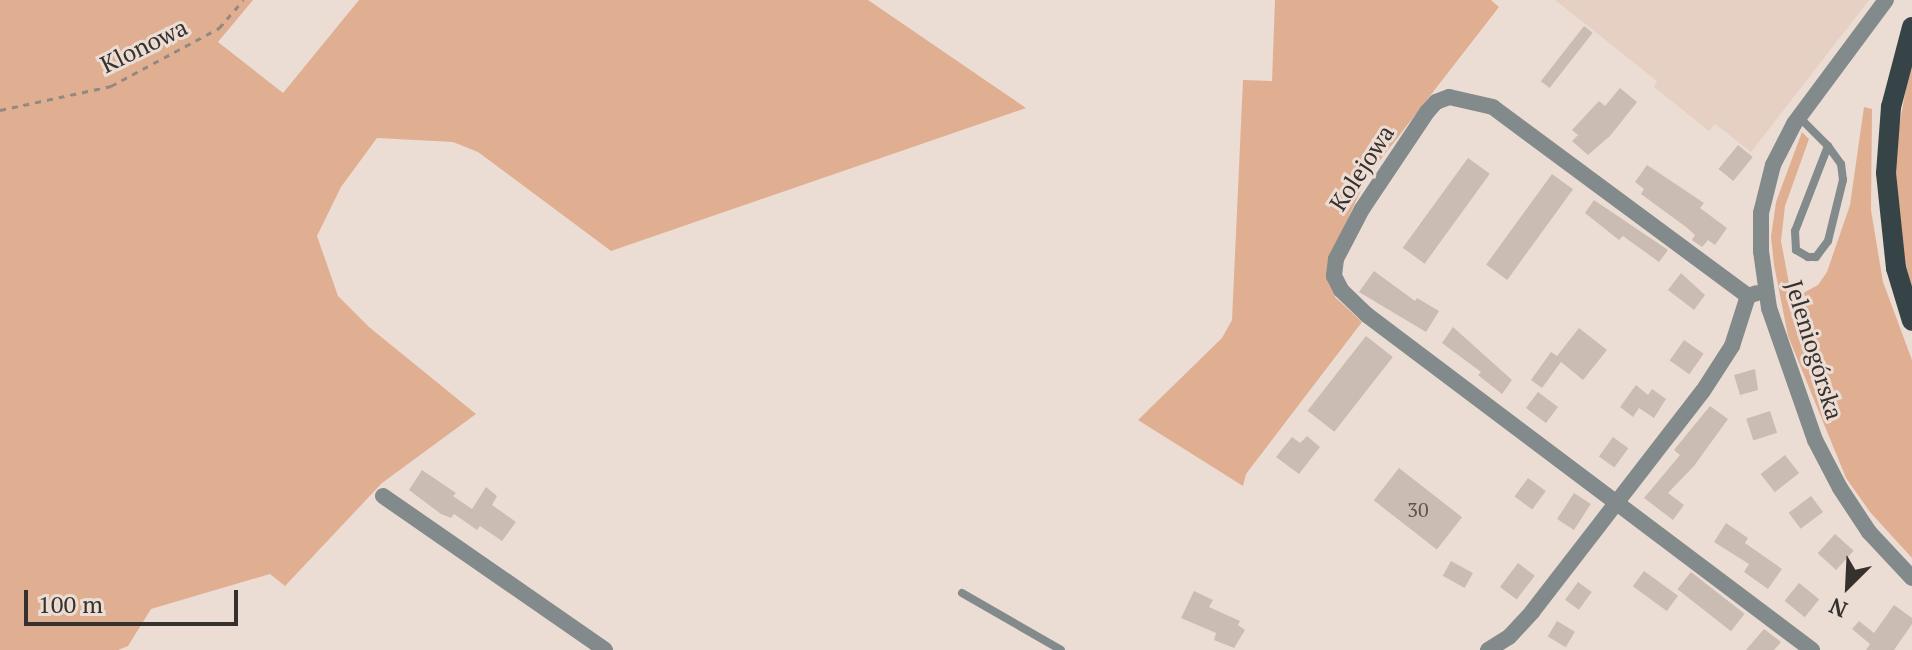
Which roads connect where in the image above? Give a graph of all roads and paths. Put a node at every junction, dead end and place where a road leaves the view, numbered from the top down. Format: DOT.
graph roads {
  1 [pos="243,0"];
  2 [pos="1886,0"];
  3 [pos="1912,27"];
  4 [pos="0,110"];
  5 [pos="1799,117"];
  6 [pos="1828,146"];
  7 [pos="1767,291"];
  8 [pos="1748,296"];
  9 [pos="1912,321"];
  10 [pos="383,496"];
  11 [pos="1617,503"];
  12 [pos="1912,578"];
  13 [pos="962,593"];
  14 [pos="605,650"];
  15 [pos="1061,650"];
  16 [pos="1488,650"];
  17 [pos="1812,650"];
  1 -- 4 [label="path, Klonowa"];
  2 -- 5 [label="street, Jeleniogórska"];
  3 -- 9 [label="main road"];
  5 -- 6 [label="lane"];
  5 -- 7 [label="street, Jeleniogórska"];
  6 -- 6 [label="lane"];
  7 -- 8 [label="street"];
  7 -- 12 [label="street, Jeleniogórska"];
  8 -- 11 [label="street"];
  8 -- 11 [label="street, Kolejowa"];
  10 -- 14 [label="street"];
  11 -- 16 [label="street"];
  11 -- 17 [label="street, Kolejowa"];
  13 -- 15 [label="lane"];
}
